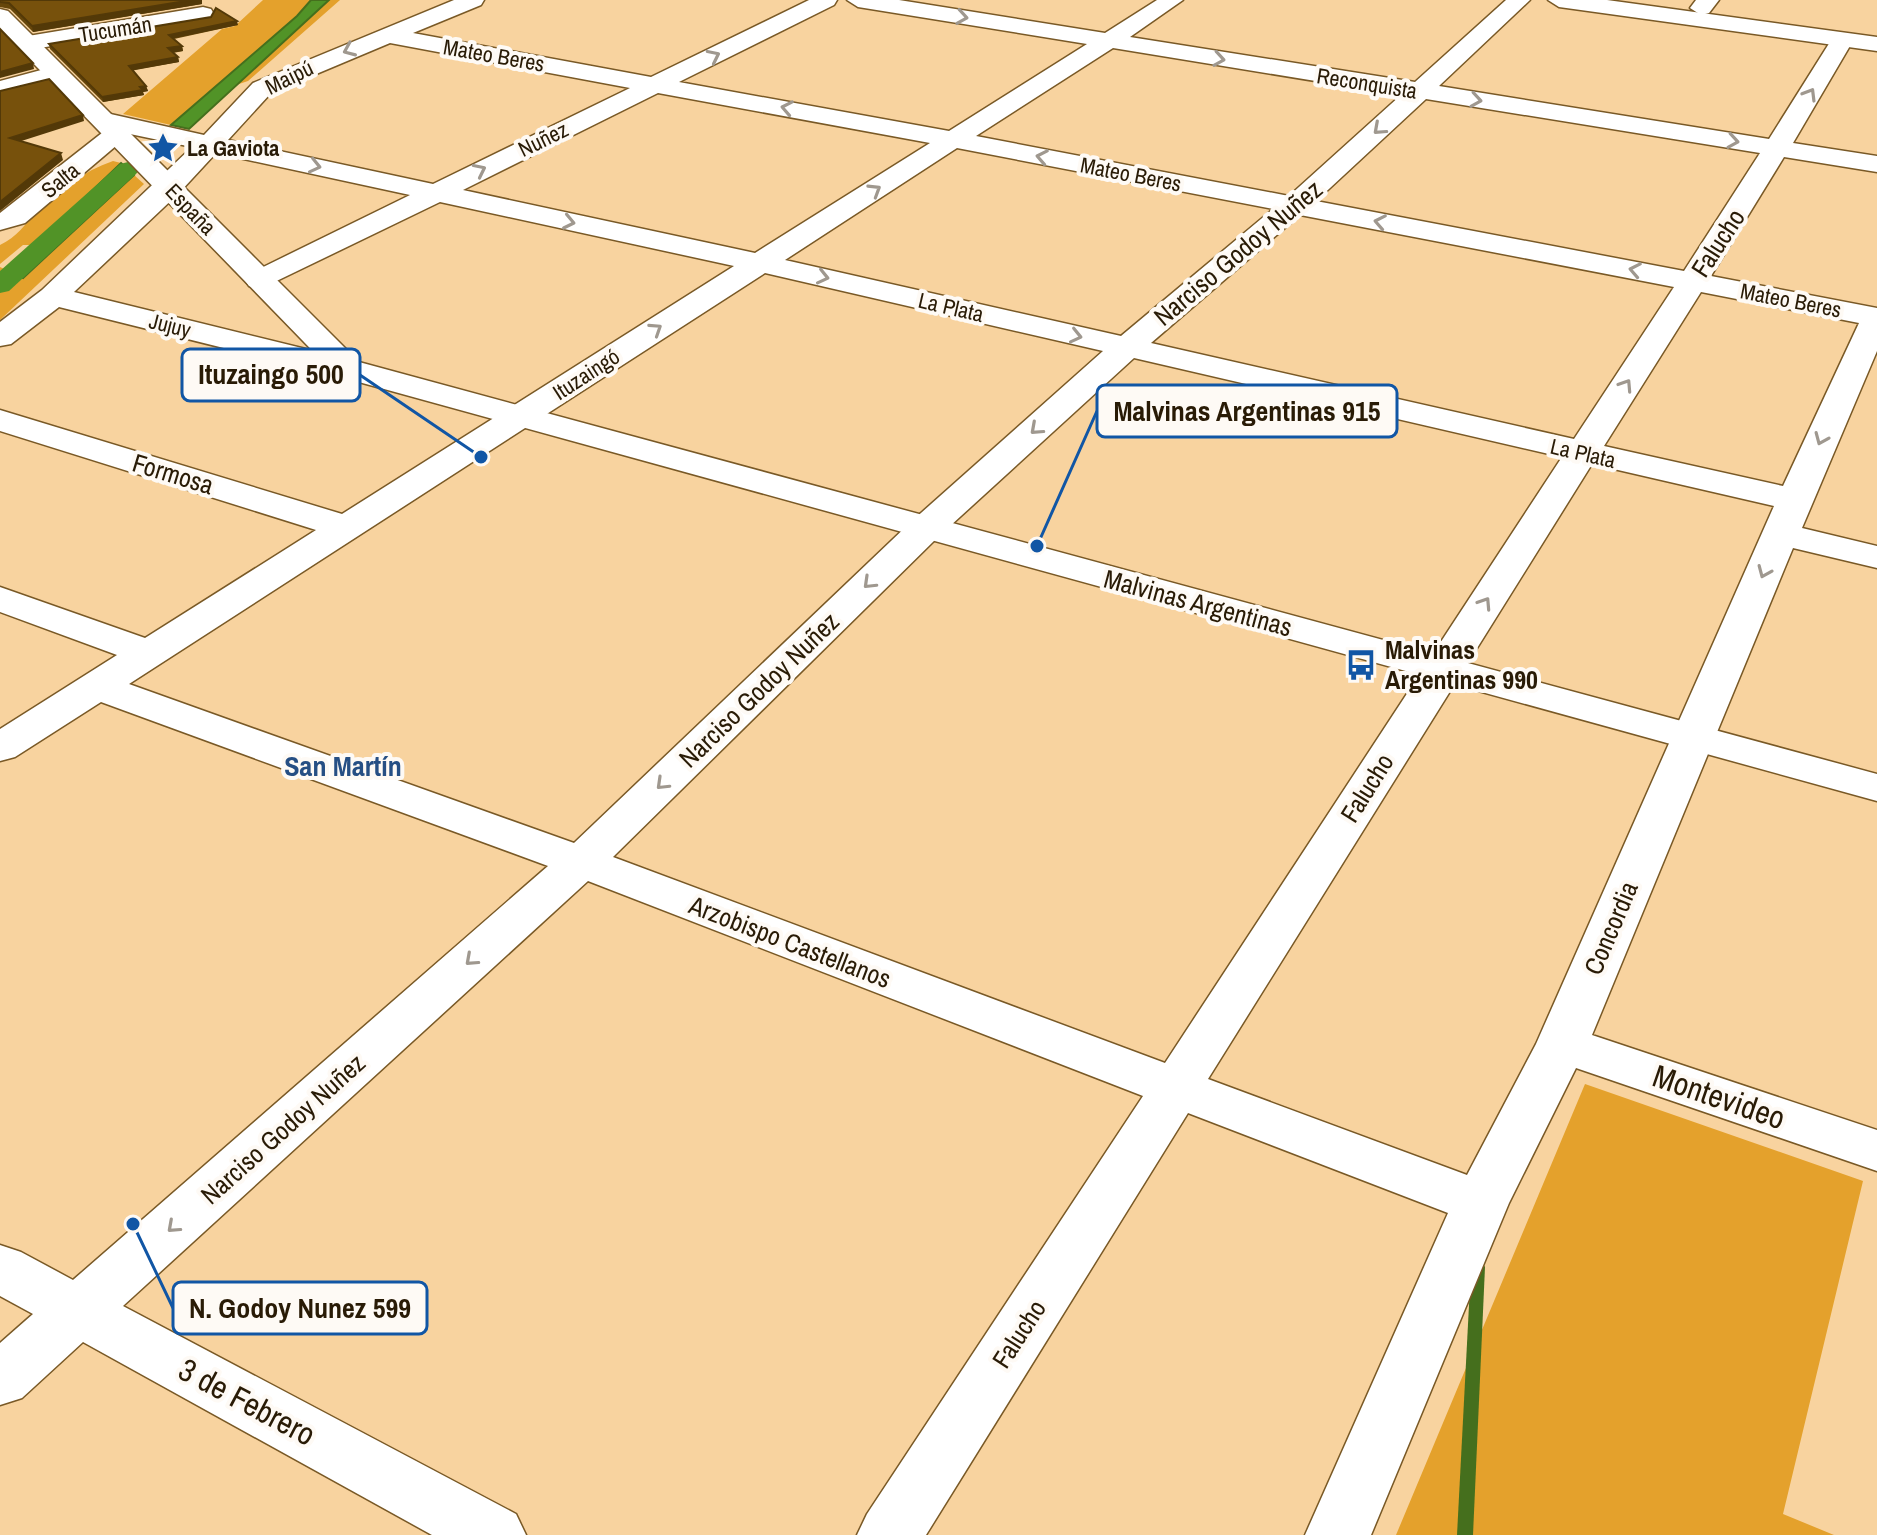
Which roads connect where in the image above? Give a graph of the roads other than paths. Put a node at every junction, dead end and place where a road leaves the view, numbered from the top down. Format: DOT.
graph roads {
  1 [pos="473,0"];
  2 [pos="826,0"];
  3 [pos="858,0"];
  4 [pos="1172,0"];
  5 [pos="1519,0"];
  6 [pos="1559,0"];
  7 [pos="1638,0"];
  8 [pos="1705,4"];
  9 [pos="203,14"];
  10 [pos="0,16"];
  11 [pos="1877,32"];
  12 [pos="384,35"];
  13 [pos="1843,39"];
  14 [pos="1109,41"];
  15 [pos="28,43"];
  16 [pos="1877,44"];
  17 [pos="56,73"];
  18 [pos="656,84"];
  19 [pos="0,89"];
  20 [pos="1421,92"];
  21 [pos="112,127"];
  22 [pos="954,140"];
  23 [pos="212,143"];
  24 [pos="1778,148"];
  25 [pos="1877,164"];
  26 [pos="169,187"];
  27 [pos="434,192"];
  28 [pos="1294,206"];
  29 [pos="0,222"];
  30 [pos="760,263"];
  31 [pos="260,280"];
  32 [pos="1693,281"];
  33 [pos="53,296"];
  34 [pos="1877,317"];
  35 [pos="0,337"];
  36 [pos="1127,347"];
  37 [pos="348,369"];
  38 [pos="1843,388"];
  39 [pos="1877,395"];
  40 [pos="519,417"];
  41 [pos="0,420"];
  42 [pos="1582,453"];
  43 [pos="1788,517"];
  44 [pos="346,527"];
  45 [pos="925,529"];
  46 [pos="1877,557"];
  47 [pos="0,599"];
  48 [pos="148,653"];
  49 [pos="1442,668"];
  50 [pos="97,686"];
  51 [pos="1693,737"];
  52 [pos="0,748"];
  53 [pos="1877,788"];
  54 [pos="581,862"];
  55 [pos="1562,1044"];
  56 [pos="1177,1089"];
  57 [pos="1877,1151"];
  58 [pos="1481,1203"];
  59 [pos="0,1268"];
  60 [pos="79,1311"];
  61 [pos="0,1380"];
  62 [pos="493,1535"];
  63 [pos="890,1535"];
  64 [pos="1338,1535"];
  1 -- 12 [label="street, Maipú"];
  18 -- 2 [label="street, Nuñez, one-way"];
  3 -- 14 [label="street, Reconquista, one-way"];
  4 -- 14 [label="street, Ituzaingó"];
  5 -- 20 [label="street, Narciso Godoy Nuñez"];
  6 -- 13 [label="street"];
  7 -- 8 [label="street"];
  8 -- 11 [label="street"];
  9 -- 15 [label="street, Tucumán"];
  10 -- 15 [label="street, España"];
  12 -- 18 [label="street, Mateo Beres"];
  12 -- 23 [label="street, Maipú, one-way"];
  13 -- 16 [label="street"];
  24 -- 13 [label="street, Falucho, one-way"];
  14 -- 20 [label="street, Reconquista, one-way"];
  14 -- 22 [label="street, Ituzaingó"];
  15 -- 17 [label="street, España"];
  17 -- 19 [label="street, Tucumán"];
  17 -- 21 [label="street, España"];
  22 -- 18 [label="street, Mateo Beres, one-way"];
  27 -- 18 [label="street, Nuñez, one-way"];
  20 -- 24 [label="street, Reconquista, one-way"];
  20 -- 28 [label="street, Narciso Godoy Nuñez, one-way"];
  21 -- 23 [label="street, La Plata"];
  21 -- 26 [label="street, España"];
  21 -- 29 [label="street, Salta"];
  28 -- 22 [label="street, Mateo Beres, one-way"];
  30 -- 22 [label="street, Ituzaingó, one-way"];
  23 -- 26 [label="street, Maipú"];
  23 -- 27 [label="street, La Plata, one-way"];
  24 -- 25 [label="street, Reconquista"];
  24 -- 32 [label="street, Falucho"];
  26 -- 31 [label="street, España"];
  26 -- 33 [label="street, Maipú"];
  27 -- 30 [label="street, La Plata, one-way"];
  27 -- 31 [label="street, Nuñez"];
  32 -- 28 [label="street, Mateo Beres, one-way"];
  28 -- 36 [label="street, Narciso Godoy Nuñez"];
  30 -- 36 [label="street, La Plata, one-way"];
  40 -- 30 [label="street, Ituzaingó, one-way"];
  31 -- 37 [label="street, España"];
  32 -- 34 [label="street, Mateo Beres"];
  42 -- 32 [label="street, Falucho, one-way"];
  33 -- 35 [label="street, Maipú"];
  33 -- 37 [label="street, Jujuy"];
  34 -- 38 [label="street, Concordia"];
  36 -- 42 [label="street, La Plata"];
  36 -- 45 [label="street, Narciso Godoy Nuñez, one-way"];
  37 -- 40 [label="street, Jujuy"];
  38 -- 39 [label="street"];
  38 -- 43 [label="street, Concordia, one-way"];
  40 -- 44 [label="street, Ituzaingó"];
  40 -- 45 [label="street, Malvinas Argentinas"];
  41 -- 44 [label="street, Formosa"];
  42 -- 43 [label="street, La Plata"];
  49 -- 42 [label="street, Falucho, one-way"];
  43 -- 46 [label="street, La Plata"];
  43 -- 51 [label="street, Concordia, one-way"];
  44 -- 48 [label="street, Ituzaingó"];
  45 -- 49 [label="street, Malvinas Argentinas"];
  45 -- 54 [label="street, Narciso Godoy Nuñez, one-way"];
  47 -- 48 [label="street"];
  48 -- 50 [label="street, Ituzaingó"];
  49 -- 51 [label="street, Malvinas Argentinas"];
  49 -- 56 [label="street, Falucho"];
  50 -- 52 [label="street, Ituzaingó"];
  50 -- 54 [label="street, Arzobispo Castellanos"];
  51 -- 53 [label="street, Malvinas Argentinas"];
  51 -- 55 [label="street, Concordia"];
  54 -- 56 [label="street, Arzobispo Castellanos"];
  54 -- 60 [label="street, Narciso Godoy Nuñez, one-way"];
  55 -- 57 [label="street, Montevideo"];
  55 -- 58 [label="street, Concordia"];
  56 -- 58 [label="street, Arzobispo Castellanos"];
  56 -- 63 [label="street, Falucho"];
  58 -- 64 [label="street, Concordia"];
  59 -- 60 [label="street, 3 de Febrero"];
  60 -- 61 [label="street, Narciso Godoy Nuñez"];
  60 -- 62 [label="street, 3 de Febrero"];
}
